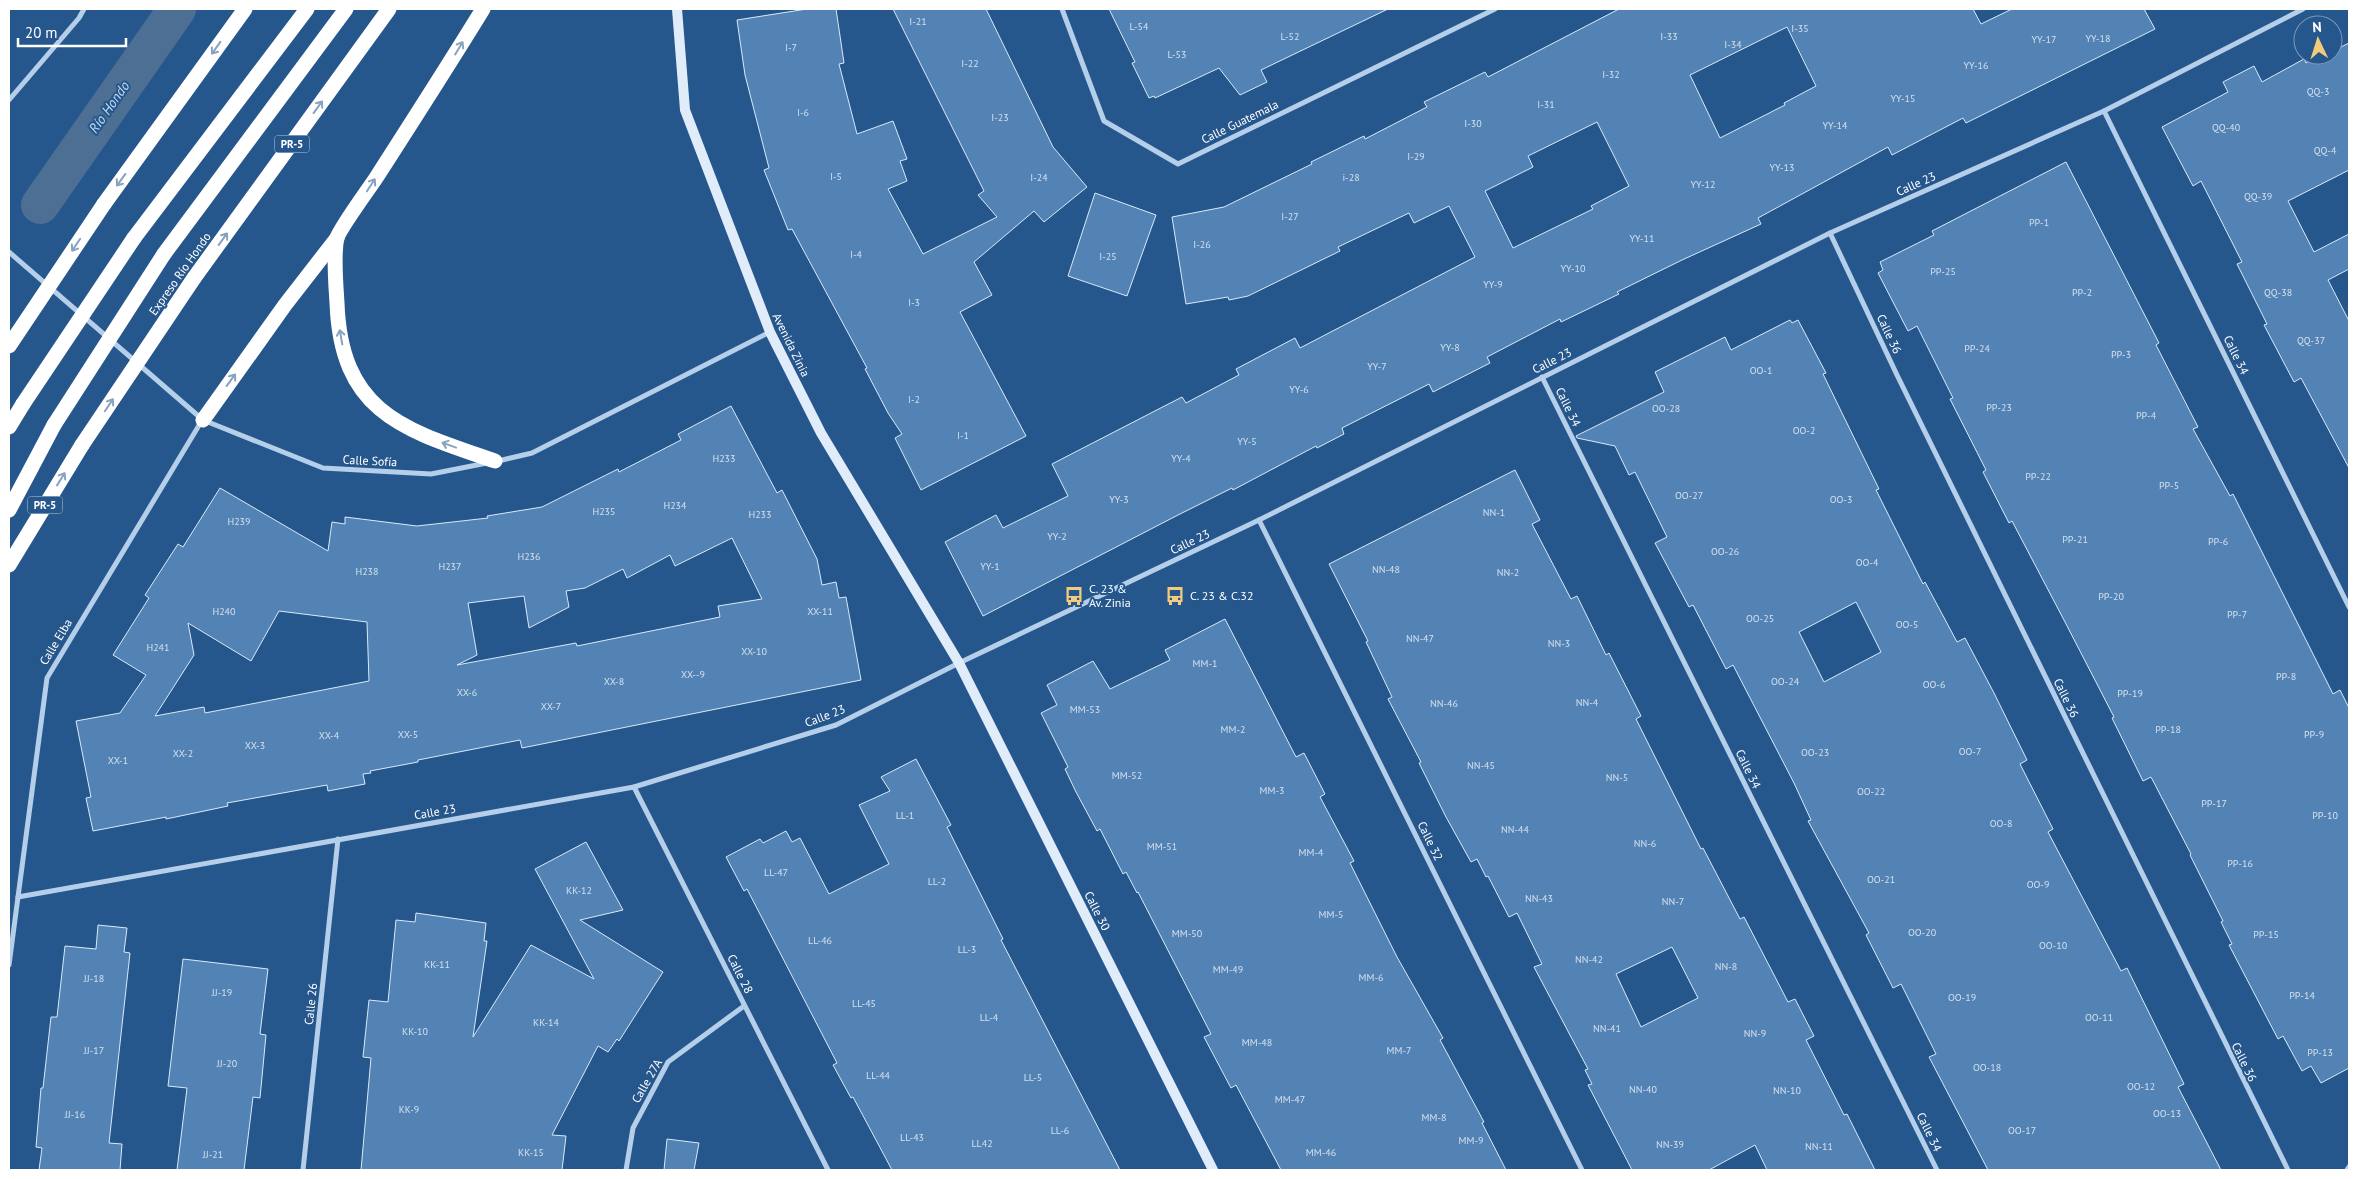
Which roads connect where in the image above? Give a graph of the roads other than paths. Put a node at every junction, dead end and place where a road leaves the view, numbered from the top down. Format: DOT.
graph roads {
  1 [pos="84,9"];
  2 [pos="244,9"];
  3 [pos="307,9"];
  4 [pos="346,9"];
  5 [pos="389,9"];
  6 [pos="482,9"];
  7 [pos="677,9"];
  8 [pos="1062,9"];
  9 [pos="1496,9"];
  10 [pos="2303,9"];
  11 [pos="9,100"];
  12 [pos="2104,111"];
  13 [pos="1830,233"];
  14 [pos="337,238"];
  15 [pos="9,252"];
  16 [pos="770,332"];
  17 [pos="9,346"];
  18 [pos="1542,377"];
  19 [pos="203,420"];
  20 [pos="9,427"];
  21 [pos="495,461"];
  22 [pos="9,510"];
  23 [pos="1259,520"];
  24 [pos="9,565"];
  25 [pos="2349,607"];
  26 [pos="959,663"];
  27 [pos="634,786"];
  28 [pos="338,840"];
  29 [pos="18,897"];
  30 [pos="9,965"];
  31 [pos="744,1006"];
  32 [pos="303,1170"];
  33 [pos="626,1170"];
  34 [pos="828,1170"];
  35 [pos="1213,1170"];
  36 [pos="1582,1170"];
  37 [pos="1937,1170"];
  38 [pos="2288,1170"];
  1 -- 11 [label="street"];
  2 -- 17 [label="highway, one-way, bridge"];
  3 -- 20 [label="highway, bridge"];
  4 -- 22 [label="highway, bridge"];
  24 -- 5 [label="highway, Expreso Río Hondo / PR-5, one-way, bridge"];
  14 -- 6 [label="highway, one-way"];
  7 -- 16 [label="street, Avenida Zinia"];
  8 -- 9 [label="street, Calle Guatemala"];
  10 -- 12 [label="street, Calle 23"];
  12 -- 13 [label="street, Calle 23"];
  12 -- 25 [label="street, Calle 34"];
  13 -- 18 [label="street, Calle 23"];
  13 -- 38 [label="street, Calle 36"];
  19 -- 14 [label="highway, one-way"];
  21 -- 14 [label="highway, one-way"];
  15 -- 19 [label="street, Calle Sofía"];
  16 -- 21 [label="street, Calle Sofía"];
  16 -- 26 [label="street, Avenida Zinia"];
  18 -- 23 [label="street, Calle 23"];
  18 -- 37 [label="street, Calle 34"];
  19 -- 21 [label="street, Calle Sofía"];
  19 -- 29 [label="street, Calle Elba"];
  23 -- 26 [label="street, Calle 23"];
  23 -- 36 [label="street, Calle 32"];
  26 -- 27 [label="street, Calle 23"];
  26 -- 35 [label="street, Calle 30"];
  27 -- 28 [label="street, Calle 23"];
  27 -- 31 [label="street, Calle 28"];
  28 -- 29 [label="street, Calle 23"];
  28 -- 32 [label="street, Calle 26"];
  29 -- 30 [label="street, Calle Elba"];
  31 -- 33 [label="street, Calle 27A"];
  31 -- 34 [label="street, Calle 28"];
}
